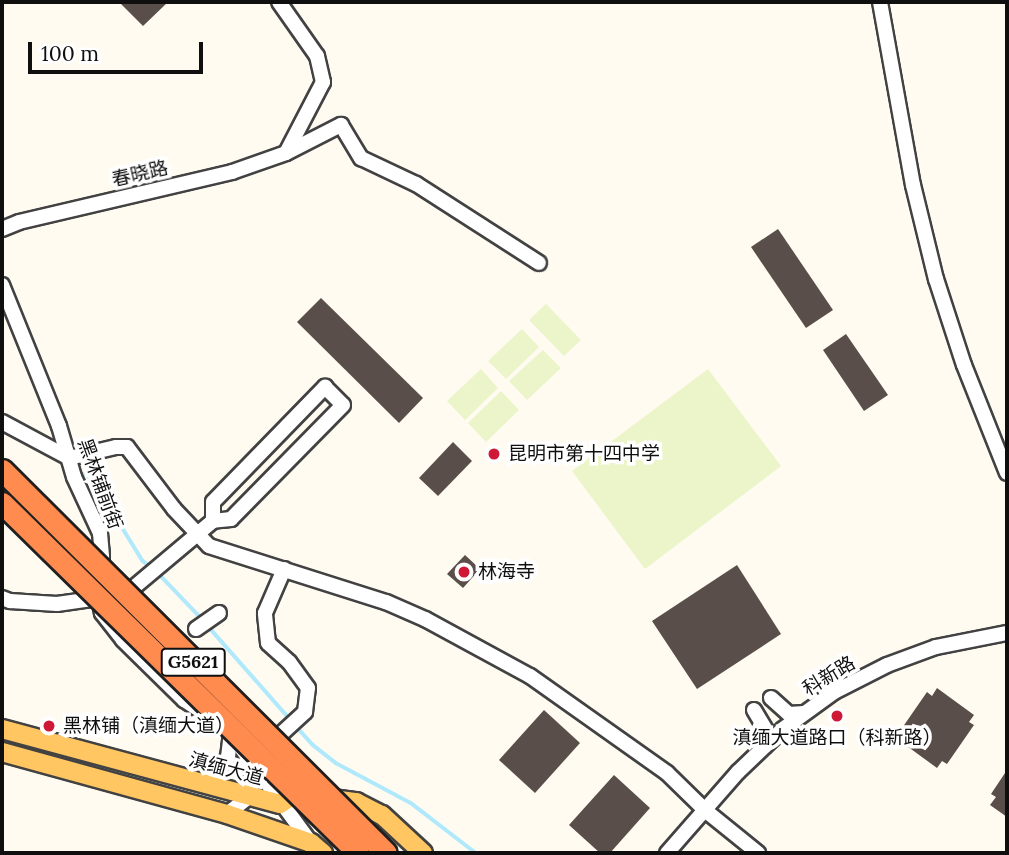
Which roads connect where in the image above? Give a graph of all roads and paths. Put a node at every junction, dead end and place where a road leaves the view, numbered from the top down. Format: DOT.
graph roads {
  1 [pos="279,2"];
  2 [pos="880,2"];
  3 [pos="286,153"];
  4 [pos="2,229"];
  5 [pos="539,262"];
  6 [pos="2,285"];
  7 [pos="2,422"];
  8 [pos="69,458"];
  9 [pos="2,470"];
  10 [pos="1007,473"];
  11 [pos="2,503"];
  12 [pos="213,521"];
  13 [pos="198,536"];
  14 [pos="284,569"];
  15 [pos="2,598"];
  16 [pos="99,598"];
  17 [pos="102,613"];
  18 [pos="219,613"];
  19 [pos="196,629"];
  20 [pos="1007,633"];
  21 [pos="1007,643"];
  22 [pos="771,698"];
  23 [pos="754,710"];
  24 [pos="805,713"];
  25 [pos="2,729"];
  26 [pos="231,734"];
  27 [pos="765,746"];
  28 [pos="2,752"];
  29 [pos="256,758"];
  30 [pos="200,784"];
  31 [pos="295,794"];
  32 [pos="249,797"];
  33 [pos="280,804"];
  34 [pos="706,811"];
  35 [pos="227,814"];
  36 [pos="317,848"];
  37 [pos="358,853"];
  38 [pos="386,853"];
  39 [pos="423,853"];
  40 [pos="667,853"];
  41 [pos="758,853"];
  1 -- 3 [label="street"];
  2 -- 10 [label="street"];
  3 -- 4 [label="street, 春晓路"];
  3 -- 5 [label="street, 春晓路"];
  6 -- 8 [label="street, 黑林铺前街"];
  7 -- 8 [label="street"];
  8 -- 13 [label="street"];
  8 -- 16 [label="street, 黑林铺前街"];
  9 -- 38 [label="highway, G5621, bridge"];
  11 -- 37 [label="highway, G5621, bridge"];
  12 -- 12 [label="street"];
  12 -- 13 [label="street"];
  13 -- 14 [label="street"];
  13 -- 17 [label="street"];
  14 -- 29 [label="street"];
  14 -- 34 [label="street"];
  15 -- 16 [label="street"];
  16 -- 17 [label="street, 黑林铺前街"];
  17 -- 26 [label="street, 黑林铺前街"];
  18 -- 19 [label="street"];
  20 -- 24 [label="street, 科新路"];
  21 -- 34 [label="street, 科新路"];
  22 -- 24 [label="street"];
  23 -- 27 [label="street"];
  24 -- 27 [label="street, 科新路"];
  25 -- 30 [label="main road, 滇缅大道"];
  26 -- 29 [label="street"];
  26 -- 30 [label="street"];
  26 -- 32 [label="street"];
  26 -- 33 [label="street"];
  27 -- 34 [label="street, 科新路"];
  28 -- 35 [label="main road"];
  29 -- 31 [label="street"];
  30 -- 32 [label="main road, 滇缅大道"];
  31 -- 33 [label="main road, 滇缅大道"];
  31 -- 39 [label="main road"];
  32 -- 33 [label="main road, 滇缅大道"];
  32 -- 35 [label="street"];
  33 -- 36 [label="street"];
  34 -- 40 [label="street, 科新路"];
  34 -- 41 [label="street"];
  35 -- 36 [label="main road"];
}
